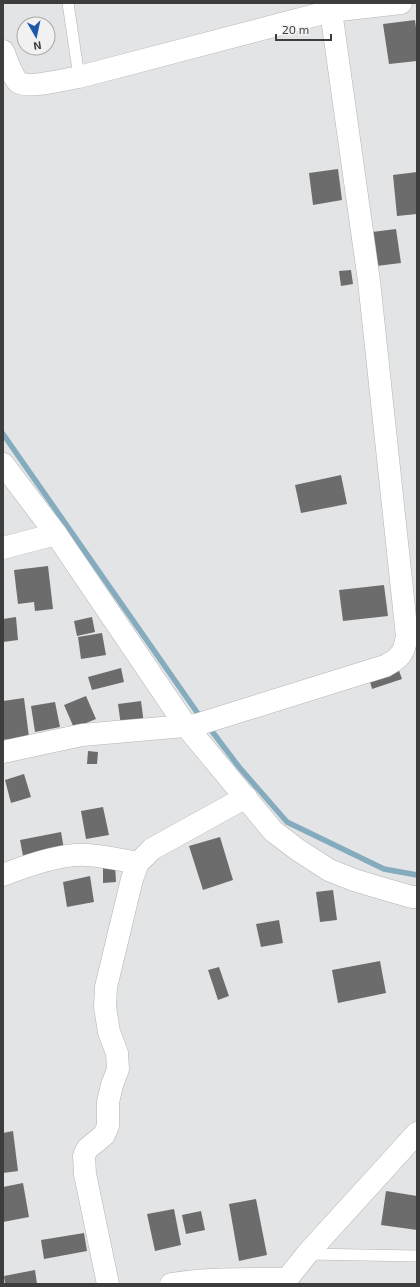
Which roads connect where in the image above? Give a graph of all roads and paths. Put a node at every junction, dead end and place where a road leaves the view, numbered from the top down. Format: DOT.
graph roads {
  1 [pos="68,3"];
  2 [pos="400,3"];
  3 [pos="330,7"];
  4 [pos="3,51"];
  5 [pos="79,77"];
  6 [pos="3,464"];
  7 [pos="56,534"];
  8 [pos="3,548"];
  9 [pos="198,724"];
  10 [pos="3,752"];
  11 [pos="246,798"];
  12 [pos="138,863"];
  13 [pos="3,875"];
  14 [pos="417,897"];
  15 [pos="417,1133"];
  16 [pos="306,1254"];
  17 [pos="417,1256"];
  18 [pos="285,1282"];
  19 [pos="108,1284"];
  20 [pos="171,1284"];
  1 -- 5 [label="lane"];
  2 -- 3 [label="street"];
  3 -- 5 [label="street"];
  3 -- 9 [label="street"];
  4 -- 5 [label="street"];
  6 -- 7 [label="street"];
  7 -- 8 [label="street"];
  7 -- 9 [label="street"];
  9 -- 10 [label="street"];
  9 -- 11 [label="street"];
  11 -- 12 [label="street"];
  11 -- 14 [label="street"];
  12 -- 13 [label="street"];
  12 -- 19 [label="street"];
  15 -- 16 [label="street"];
  16 -- 17 [label="lane"];
  16 -- 18 [label="street"];
  18 -- 20 [label="street"];
}
